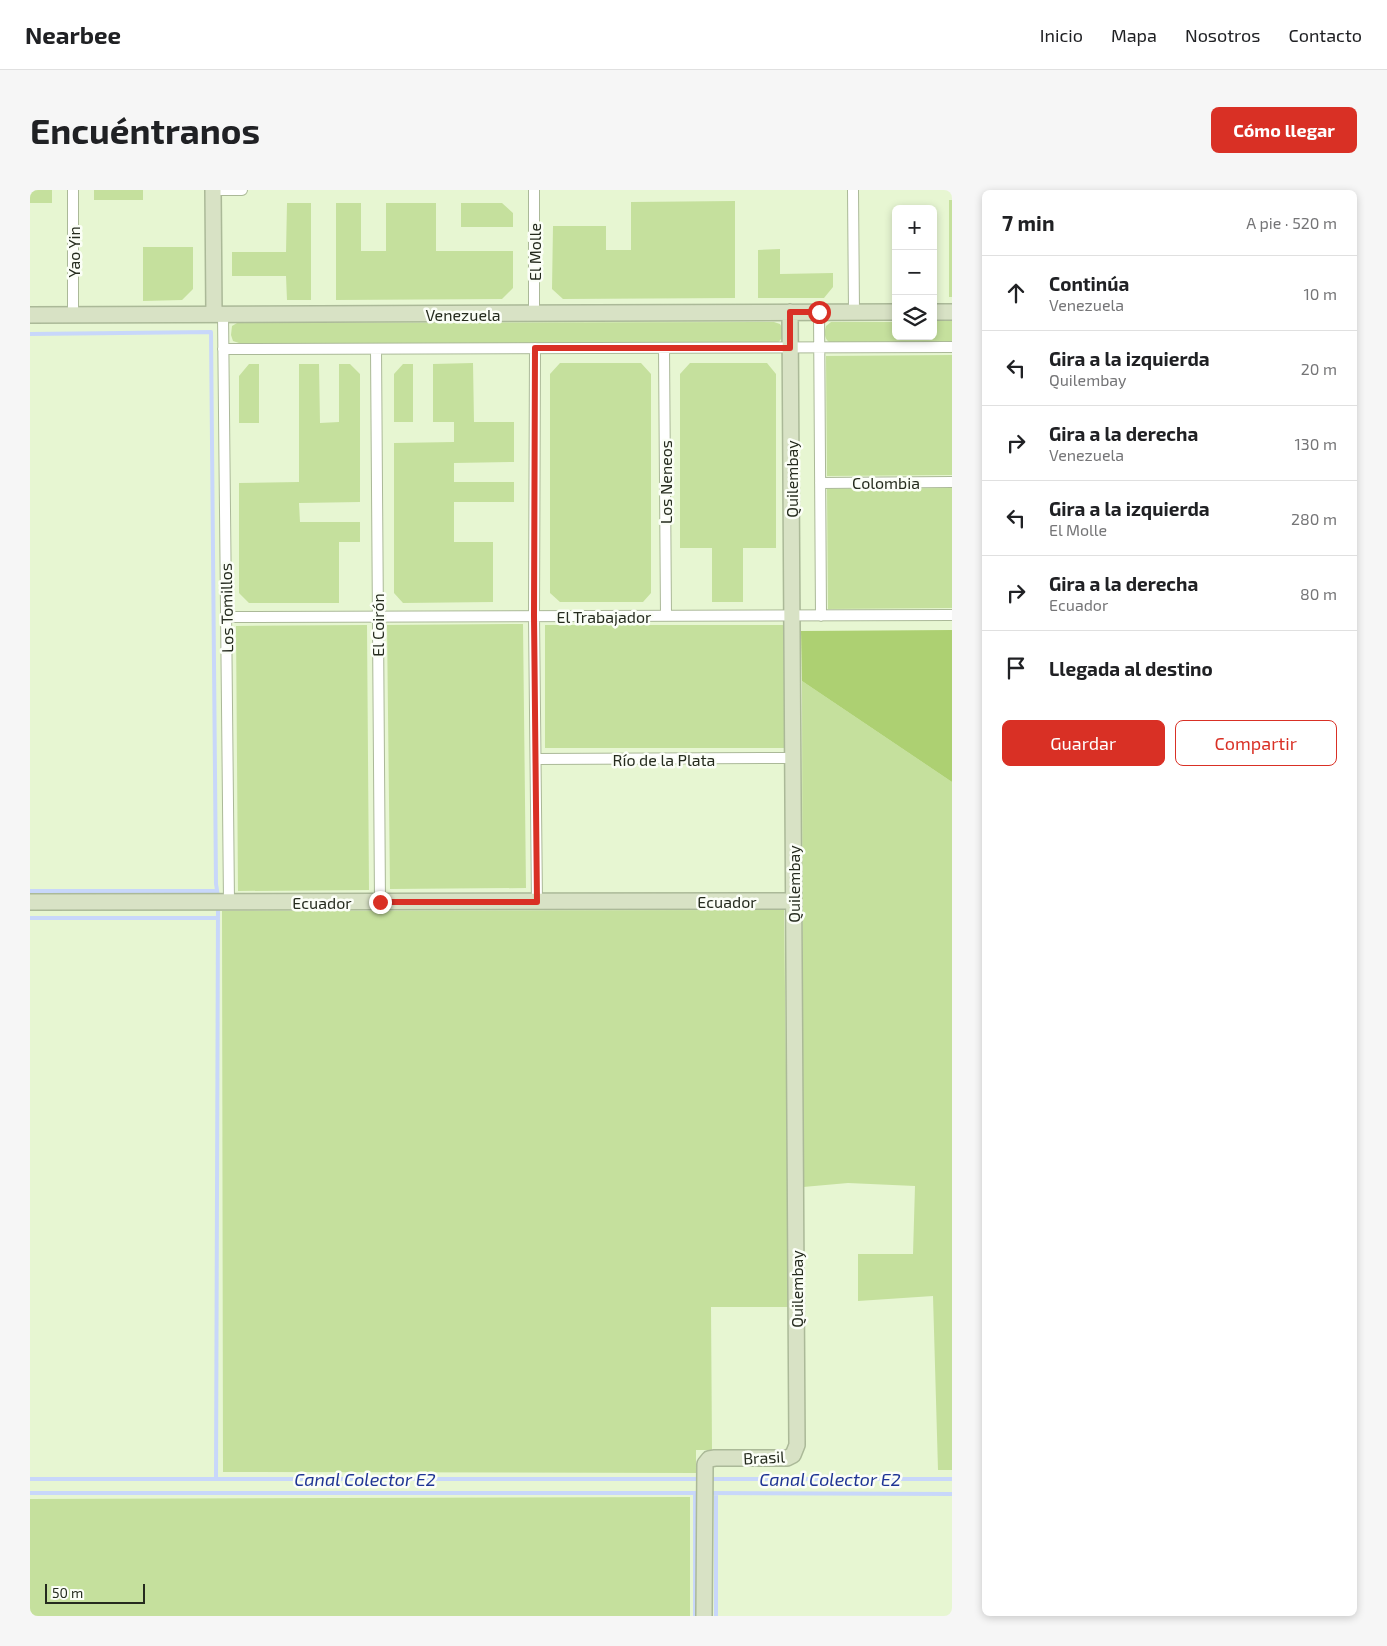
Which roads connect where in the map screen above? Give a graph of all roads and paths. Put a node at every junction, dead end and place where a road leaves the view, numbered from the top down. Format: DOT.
graph roads {
  1 [pos="73,190"];
  2 [pos="213,190"];
  3 [pos="242,190"];
  4 [pos="534,190"];
  5 [pos="854,190"];
  6 [pos="790,312"];
  7 [pos="819,312"];
  8 [pos="854,312"];
  9 [pos="892,312"];
  10 [pos="937,312"];
  11 [pos="952,312"];
  12 [pos="534,313"];
  13 [pos="218,314"];
  14 [pos="30,315"];
  15 [pos="73,315"];
  16 [pos="952,347"];
  17 [pos="535,348"];
  18 [pos="664,348"];
  19 [pos="790,348"];
  20 [pos="819,348"];
  21 [pos="376,349"];
  22 [pos="223,350"];
  23 [pos="952,482"];
  24 [pos="820,483"];
  25 [pos="952,615"];
  26 [pos="534,616"];
  27 [pos="666,616"];
  28 [pos="792,616"];
  29 [pos="821,616"];
  30 [pos="226,617"];
  31 [pos="377,617"];
  32 [pos="792,758"];
  33 [pos="536,759"];
  34 [pos="793,901"];
  35 [pos="30,902"];
  36 [pos="229,902"];
  37 [pos="380,902"];
  38 [pos="537,902"];
  39 [pos="793,1455"];
  40 [pos="704,1616"];
  1 -- 15 [label="street, Yao Yin"];
  2 -- 3 [label="street"];
  2 -- 13 [label="street, Los Tomillos"];
  4 -- 12 [label="street, El Molle"];
  5 -- 8 [label="street"];
  6 -- 7 [label="street, Venezuela"];
  6 -- 12 [label="street, Venezuela"];
  6 -- 19 [label="street, Quilembay"];
  7 -- 8 [label="street, Venezuela"];
  7 -- 20 [label="street, Quilembay"];
  8 -- 9 [label="street, Venezuela"];
  10 -- 11 [label="street"];
  12 -- 13 [label="street, Venezuela"];
  13 -- 15 [label="street, Venezuela"];
  13 -- 22 [label="street, Los Tomillos"];
  14 -- 15 [label="street, Venezuela"];
  16 -- 20 [label="street"];
  17 -- 18 [label="street"];
  17 -- 21 [label="street"];
  17 -- 26 [label="street"];
  18 -- 19 [label="street"];
  18 -- 27 [label="street, Los Neneos"];
  19 -- 20 [label="street"];
  19 -- 28 [label="street, Quilembay"];
  20 -- 24 [label="street, Quilembay"];
  21 -- 22 [label="street"];
  21 -- 31 [label="street, El Coirón"];
  22 -- 30 [label="street, Los Tomillos"];
  23 -- 24 [label="street, Colombia"];
  24 -- 29 [label="street, Quilembay"];
  25 -- 29 [label="street, El Trabajador"];
  26 -- 27 [label="street, El Trabajador"];
  26 -- 31 [label="street, El Trabajador"];
  26 -- 33 [label="street"];
  27 -- 28 [label="street, El Trabajador"];
  28 -- 29 [label="street, El Trabajador"];
  28 -- 32 [label="street, Quilembay"];
  30 -- 31 [label="street, El Trabajador"];
  30 -- 36 [label="street, Los Tomillos"];
  31 -- 37 [label="street, El Coirón"];
  32 -- 33 [label="street, Río de la Plata"];
  32 -- 34 [label="street, Quilembay"];
  33 -- 38 [label="street"];
  34 -- 38 [label="street, Ecuador"];
  34 -- 39 [label="street, Quilembay"];
  35 -- 36 [label="street, Ecuador"];
  36 -- 37 [label="street, Ecuador"];
  37 -- 38 [label="street, Ecuador"];
  39 -- 40 [label="street, Brasil"];
}
